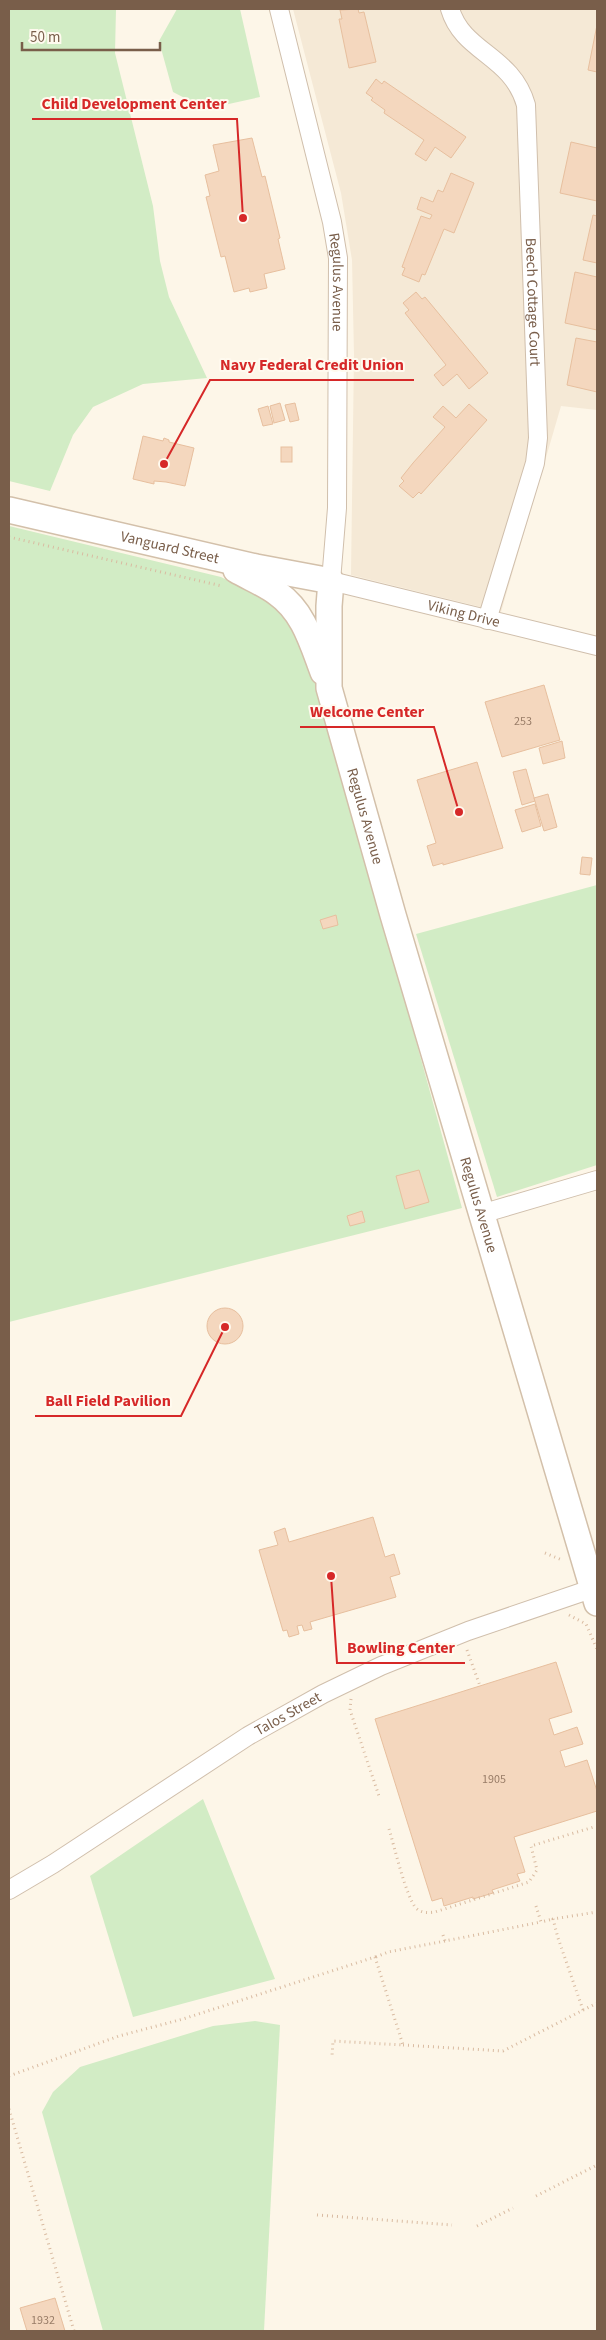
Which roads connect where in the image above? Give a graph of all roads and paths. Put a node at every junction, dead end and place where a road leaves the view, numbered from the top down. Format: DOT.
graph roads {
  1 [pos="279,9"];
  2 [pos="450,9"];
  3 [pos="9,510"];
  4 [pos="9,537"];
  5 [pos="215,558"];
  6 [pos="332,581"];
  7 [pos="223,586"];
  8 [pos="487,620"];
  9 [pos="597,646"];
  10 [pos="329,688"];
  11 [pos="597,1180"];
  12 [pos="480,1214"];
  13 [pos="596,1592"];
  14 [pos="560,1616"];
  15 [pos="597,1649"];
  16 [pos="458,1651"];
  17 [pos="480,1686"];
  18 [pos="354,1694"];
  19 [pos="380,1799"];
  20 [pos="597,1826"];
  21 [pos="389,1829"];
  22 [pos="9,1890"];
  23 [pos="536,1906"];
  24 [pos="597,1912"];
  25 [pos="553,1920"];
  26 [pos="541,1922"];
  27 [pos="443,1935"];
  28 [pos="445,1941"];
  29 [pos="375,1958"];
  30 [pos="597,2004"];
  31 [pos="583,2010"];
  32 [pos="403,2045"];
  33 [pos="332,2056"];
  34 [pos="9,2076"];
  35 [pos="9,2110"];
  36 [pos="597,2165"];
  37 [pos="536,2196"];
  38 [pos="513,2208"];
  39 [pos="317,2215"];
  40 [pos="452,2225"];
  41 [pos="477,2226"];
  42 [pos="74,2331"];
  1 -- 6 [label="street, Regulus Avenue"];
  2 -- 8 [label="street, Beech Cottage Court"];
  3 -- 5 [label="street, Vanguard Street"];
  4 -- 7 [label="path"];
  5 -- 6 [label="street, Vanguard Street"];
  5 -- 10 [label="street"];
  6 -- 8 [label="street, Viking Drive"];
  6 -- 10 [label="street, Regulus Avenue"];
  8 -- 9 [label="street, Viking Drive"];
  10 -- 12 [label="street, Regulus Avenue"];
  11 -- 12 [label="street"];
  12 -- 13 [label="street, Regulus Avenue"];
  13 -- 22 [label="street, Talos Street"];
  14 -- 15 [label="path"];
  16 -- 17 [label="path"];
  18 -- 19 [label="path"];
  20 -- 21 [label="path"];
  23 -- 26 [label="path"];
  24 -- 25 [label="path"];
  25 -- 26 [label="path"];
  25 -- 31 [label="path"];
  26 -- 28 [label="path"];
  27 -- 28 [label="path"];
  28 -- 29 [label="path"];
  29 -- 32 [label="path"];
  29 -- 34 [label="path"];
  30 -- 31 [label="path"];
  31 -- 32 [label="path"];
  32 -- 33 [label="path"];
  35 -- 42 [label="path"];
  36 -- 37 [label="path"];
  38 -- 41 [label="path"];
  39 -- 40 [label="path"];
}
